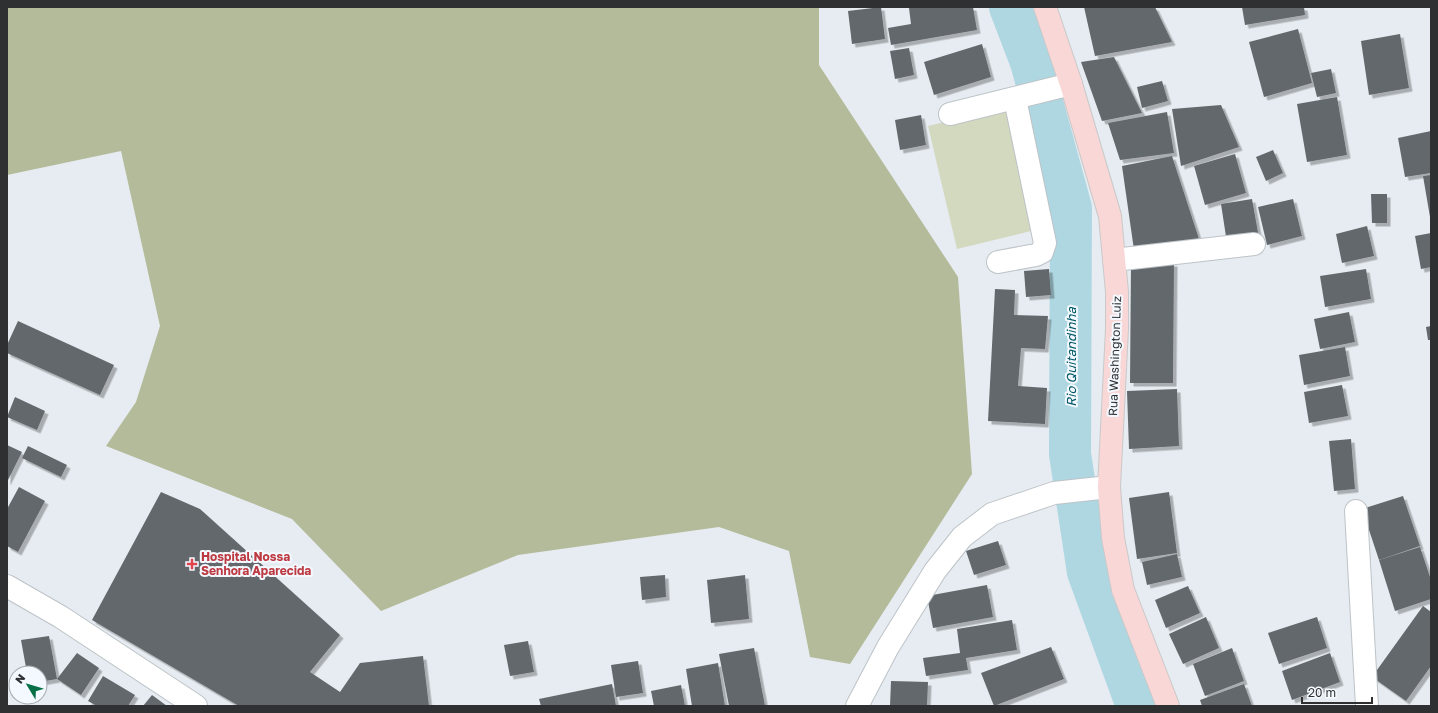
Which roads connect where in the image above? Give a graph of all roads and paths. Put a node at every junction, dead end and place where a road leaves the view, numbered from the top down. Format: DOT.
graph roads {
  1 [pos="1045,7"];
  2 [pos="1071,84"];
  3 [pos="1015,99"];
  4 [pos="950,114"];
  5 [pos="1254,244"];
  6 [pos="1114,260"];
  7 [pos="998,262"];
  8 [pos="1109,487"];
  9 [pos="1356,511"];
  10 [pos="7,586"];
  11 [pos="196,706"];
  12 [pos="857,706"];
  13 [pos="1168,706"];
  14 [pos="1367,706"];
  1 -- 2 [label="main road, Rua Washington Luiz"];
  2 -- 3 [label="street"];
  2 -- 6 [label="main road, Rua Washington Luiz"];
  3 -- 4 [label="street"];
  3 -- 7 [label="street"];
  5 -- 6 [label="street"];
  6 -- 8 [label="main road, Rua Washington Luiz"];
  8 -- 12 [label="street"];
  8 -- 13 [label="main road, Rua Washington Luiz"];
  9 -- 14 [label="street"];
  10 -- 11 [label="street"];
}
